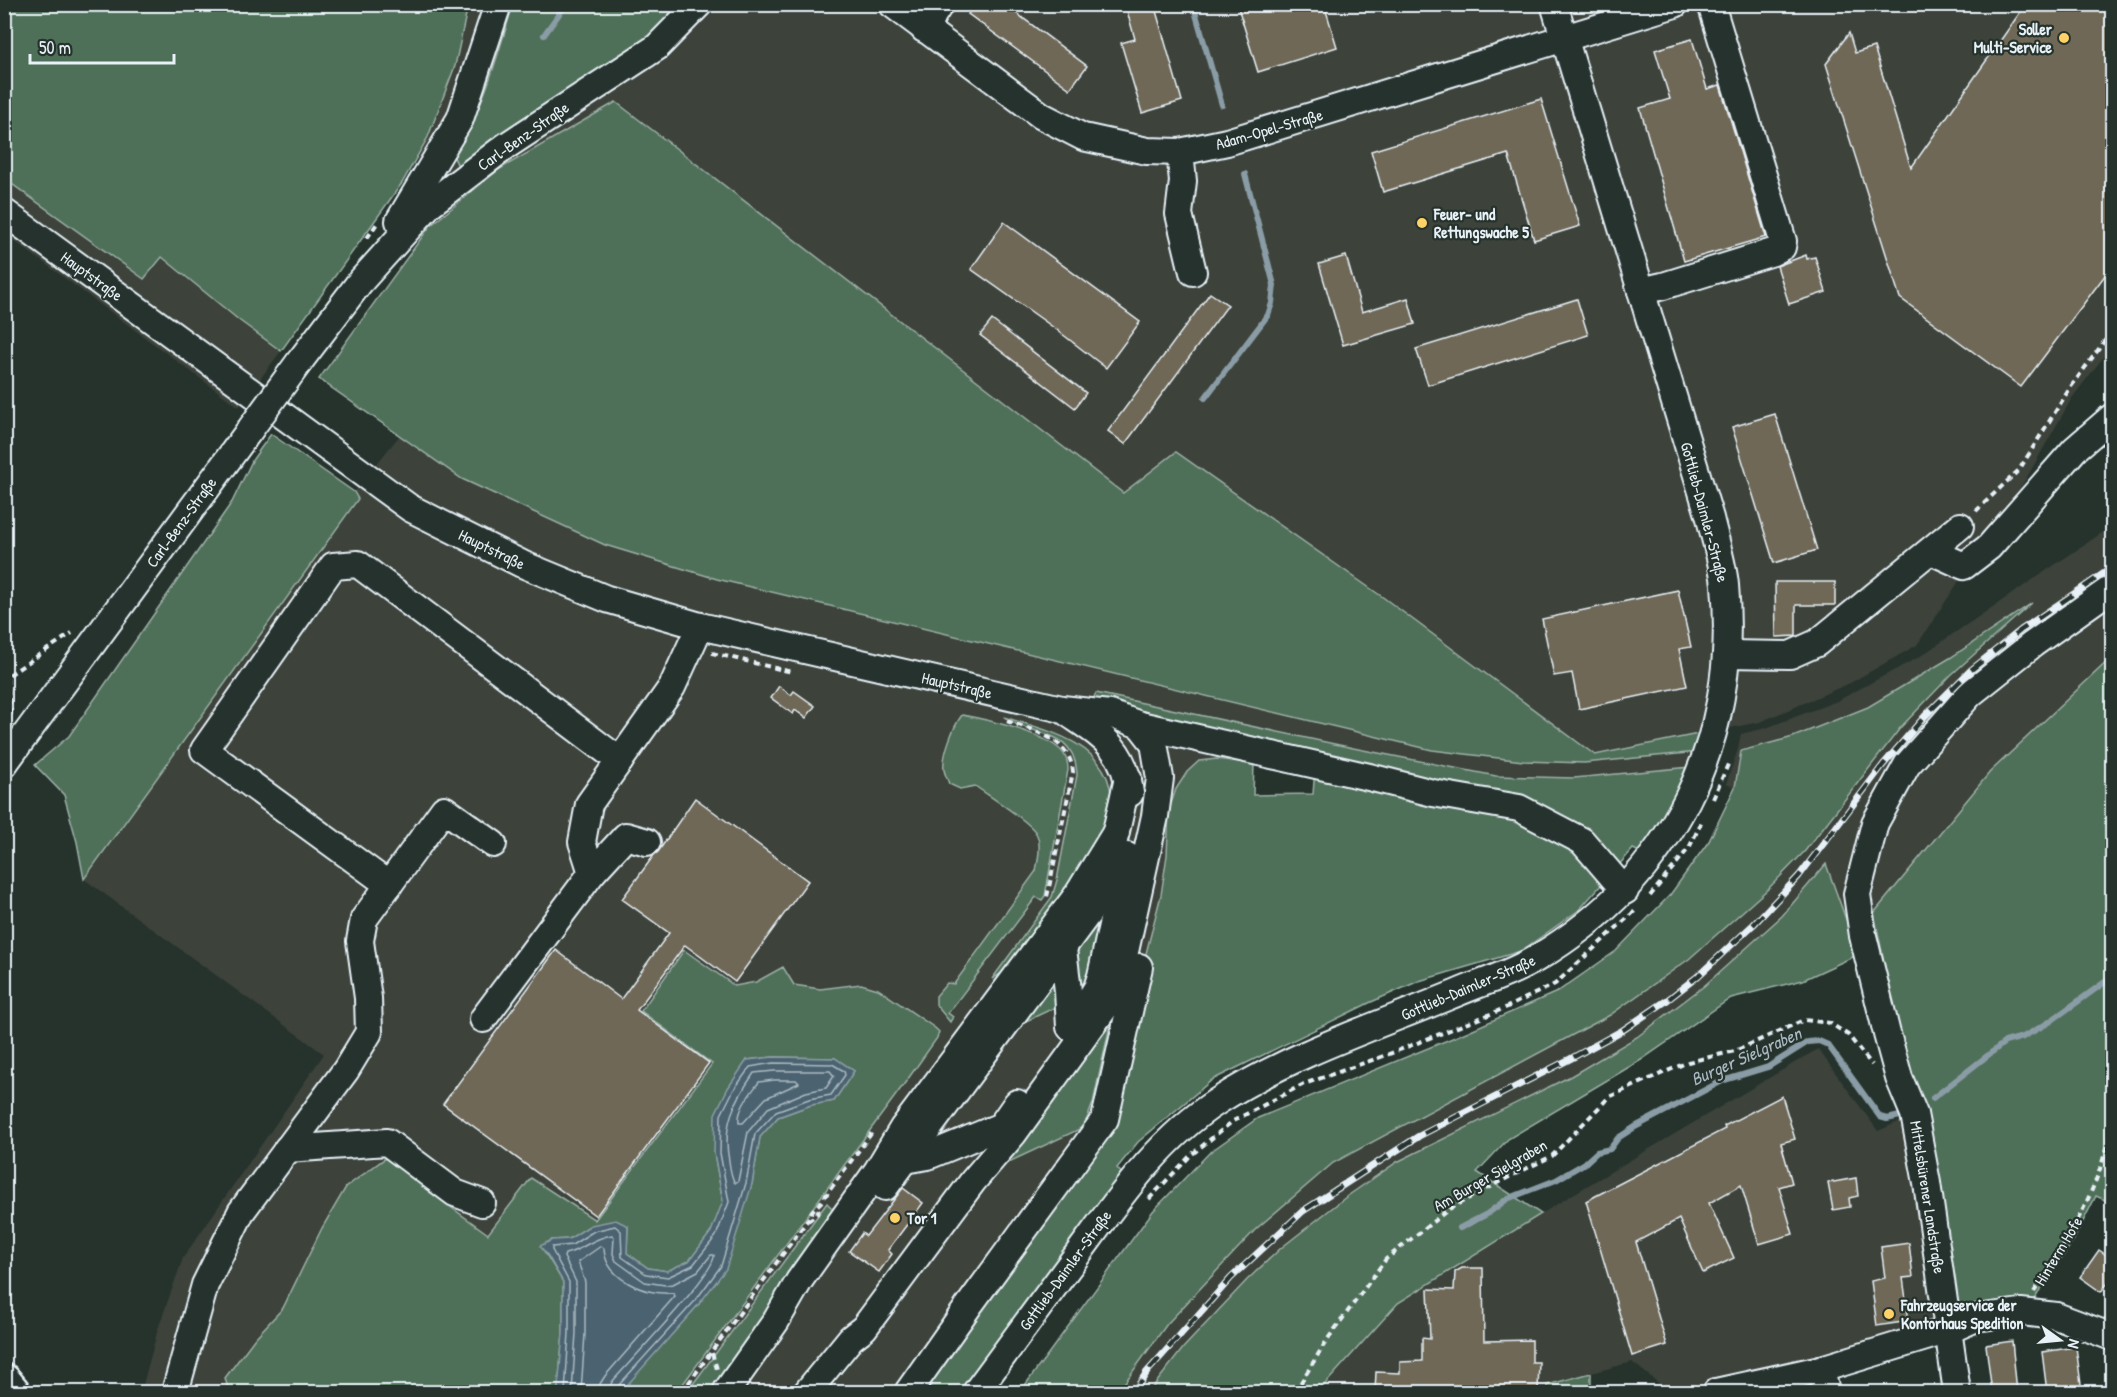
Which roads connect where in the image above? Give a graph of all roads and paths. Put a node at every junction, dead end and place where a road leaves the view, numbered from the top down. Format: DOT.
graph roads {
  1 [pos="498,4"];
  2 [pos="699,4"];
  3 [pos="892,4"];
  4 [pos="940,4"];
  5 [pos="1554,4"];
  6 [pos="1675,4"];
  7 [pos="1711,4"];
  8 [pos="924,28"];
  9 [pos="1564,39"];
  10 [pos="1180,152"];
  11 [pos="4,212"];
  12 [pos="1193,272"];
  13 [pos="360,282"];
  14 [pos="1641,291"];
  15 [pos="2112,331"];
  16 [pos="2112,417"];
  17 [pos="1960,526"];
  18 [pos="1931,551"];
  19 [pos="2112,588"];
  20 [pos="700,626"];
  21 [pos="75,630"];
  22 [pos="1728,654"];
  23 [pos="1062,709"];
  24 [pos="4,723"];
  25 [pos="1140,725"];
  26 [pos="1730,759"];
  27 [pos="620,760"];
  28 [pos="4,764"];
  29 [pos="1128,778"];
  30 [pos="1709,809"];
  31 [pos="1704,819"];
  32 [pos="1152,831"];
  33 [pos="1116,832"];
  34 [pos="648,842"];
  35 [pos="493,844"];
  36 [pos="592,873"];
  37 [pos="389,885"];
  38 [pos="1638,898"];
  39 [pos="1060,919"];
  40 [pos="1063,948"];
  41 [pos="1116,992"];
  42 [pos="483,1019"];
  43 [pos="1127,1021"];
  44 [pos="1070,1027"];
  45 [pos="1899,1078"];
  46 [pos="2112,1118"];
  47 [pos="287,1149"];
  48 [pos="905,1160"];
  49 [pos="482,1203"];
  50 [pos="821,1203"];
  51 [pos="1143,1207"];
  52 [pos="2021,1312"];
  53 [pos="776,1321"];
  54 [pos="1949,1330"];
  55 [pos="2112,1337"];
  56 [pos="4,1381"];
  57 [pos="1824,1381"];
  58 [pos="13,1392"];
  59 [pos="175,1392"];
  60 [pos="682,1392"];
  61 [pos="726,1392"];
  62 [pos="807,1392"];
  63 [pos="908,1392"];
  64 [pos="976,1392"];
  65 [pos="1294,1392"];
  66 [pos="1716,1392"];
  67 [pos="1957,1392"];
  1 -- 13 [label="street, Carl-Benz-Straße"];
  2 -- 13 [label="street, Carl-Benz-Straße"];
  3 -- 8 [label="street, Adam-Opel-Straße"];
  4 -- 8 [label="street"];
  5 -- 9 [label="street, Gottlieb-Daimler-Straße"];
  6 -- 9 [label="street, Adam-Opel-Straße"];
  7 -- 14 [label="street"];
  8 -- 10 [label="street, Adam-Opel-Straße"];
  9 -- 10 [label="street, Adam-Opel-Straße"];
  9 -- 14 [label="street, Gottlieb-Daimler-Straße"];
  10 -- 12 [label="street"];
  11 -- 20 [label="street, Hauptstraße"];
  13 -- 28 [label="street, Carl-Benz-Straße, bridge"];
  14 -- 22 [label="street, Gottlieb-Daimler-Straße"];
  15 -- 17 [label="path"];
  16 -- 18 [label="street"];
  17 -- 18 [label="street"];
  18 -- 22 [label="street"];
  19 -- 45 [label="street, Mittelsbürener Landstraße"];
  20 -- 23 [label="street, Hauptstraße"];
  20 -- 27 [label="street"];
  21 -- 24 [label="path"];
  22 -- 38 [label="street, Gottlieb-Daimler-Straße"];
  23 -- 25 [label="street"];
  23 -- 29 [label="street"];
  25 -- 32 [label="street"];
  25 -- 38 [label="street"];
  26 -- 30 [label="path"];
  27 -- 36 [label="street"];
  27 -- 37 [label="street"];
  29 -- 33 [label="street"];
  29 -- 44 [label="street"];
  31 -- 38 [label="path, Gottlieb-Daimler-Straße"];
  32 -- 41 [label="street"];
  32 -- 43 [label="street"];
  33 -- 39 [label="street"];
  33 -- 40 [label="street"];
  34 -- 36 [label="street"];
  35 -- 37 [label="street"];
  36 -- 42 [label="street"];
  37 -- 47 [label="street"];
  38 -- 51 [label="path, Gottlieb-Daimler-Straße"];
  38 -- 64 [label="street, Gottlieb-Daimler-Straße"];
  39 -- 40 [label="street"];
  39 -- 53 [label="street"];
  40 -- 44 [label="street"];
  40 -- 48 [label="street"];
  41 -- 43 [label="street"];
  41 -- 62 [label="street"];
  43 -- 63 [label="street"];
  44 -- 48 [label="street"];
  45 -- 54 [label="street, Mittelsbürener Landstraße"];
  45 -- 65 [label="path, Am Burger Sielgraben"];
  46 -- 52 [label="path, Hinterm Hofe"];
  47 -- 49 [label="street"];
  47 -- 59 [label="street"];
  48 -- 53 [label="street"];
  50 -- 60 [label="path"];
  52 -- 54 [label="street"];
  52 -- 55 [label="street"];
  53 -- 61 [label="street"];
  54 -- 57 [label="street"];
  54 -- 67 [label="street, Mittelsbürener Landstraße"];
  56 -- 58 [label="highway"];
  57 -- 66 [label="street"];
}
